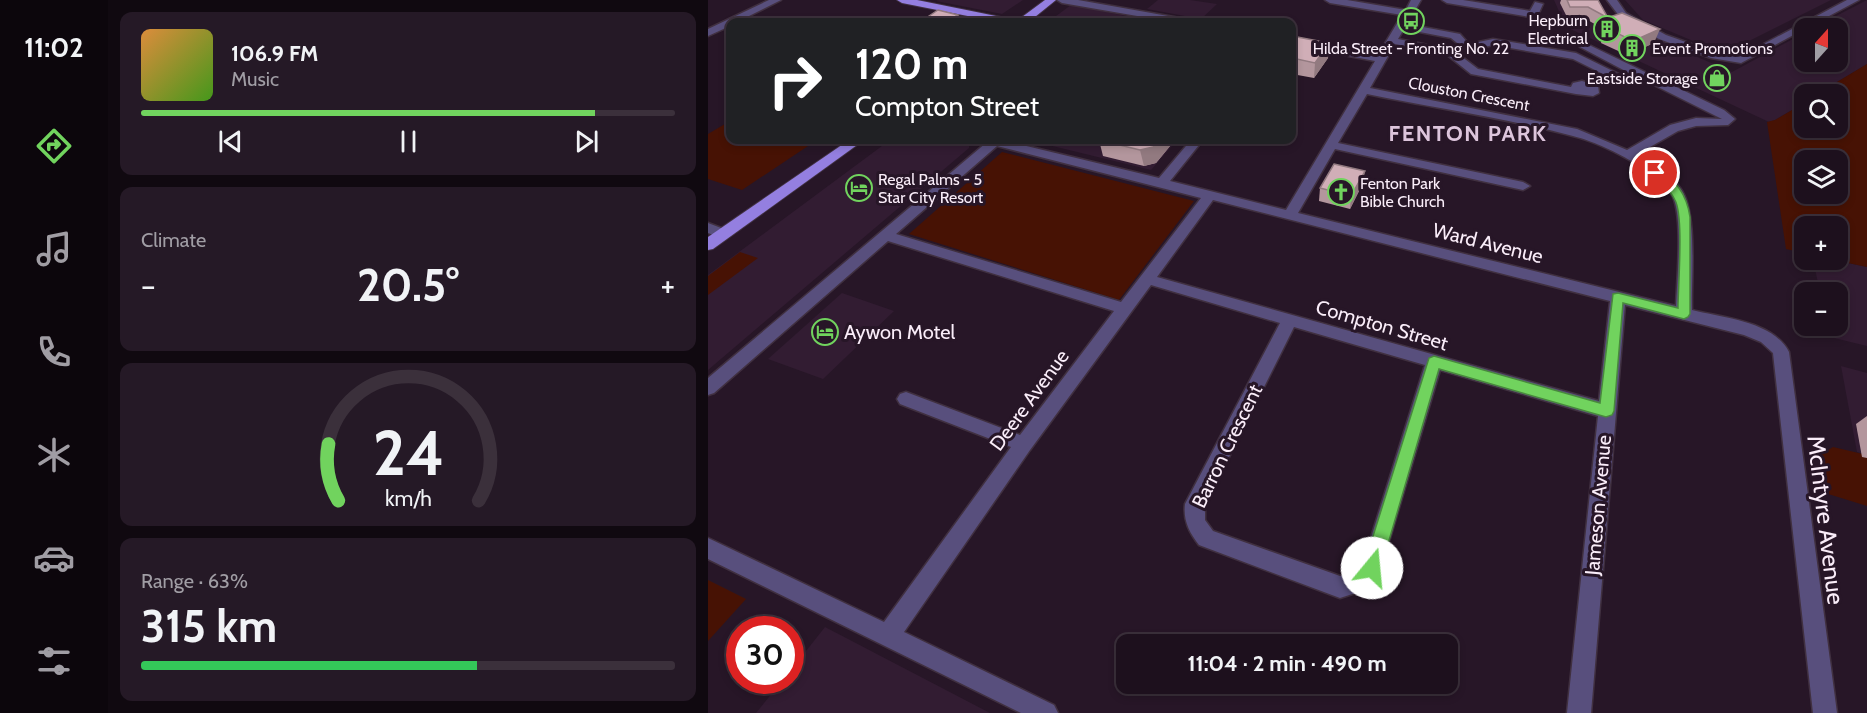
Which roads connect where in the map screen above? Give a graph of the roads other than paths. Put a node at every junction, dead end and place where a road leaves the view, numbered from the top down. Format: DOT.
graph roads {
  1 [pos="776,0"];
  2 [pos="902,0"];
  3 [pos="1038,0"];
  4 [pos="1051,0"];
  5 [pos="1062,0"];
  6 [pos="1330,0"];
  7 [pos="1416,0"];
  8 [pos="1447,0"];
  9 [pos="1612,0"];
  10 [pos="1854,0"];
  11 [pos="1538,4"];
  12 [pos="1408,13"];
  13 [pos="1013,16"];
  14 [pos="744,18"];
  15 [pos="986,18"];
  16 [pos="1008,18"];
  17 [pos="1018,18"];
  18 [pos="1030,18"];
  19 [pos="1163,18"];
  20 [pos="708,24"];
  21 [pos="1401,26"];
  22 [pos="726,28"];
  23 [pos="708,33"];
  24 [pos="1393,41"];
  25 [pos="1296,43"];
  26 [pos="1585,47"];
  27 [pos="1467,48"];
  28 [pos="1449,52"];
  29 [pos="1382,59"];
  30 [pos="1640,74"];
  31 [pos="1364,90"];
  32 [pos="1576,91"];
  33 [pos="1715,110"];
  34 [pos="1696,122"];
  35 [pos="834,144"];
  36 [pos="851,144"];
  37 [pos="987,144"];
  38 [pos="1008,144"];
  39 [pos="1194,144"];
  40 [pos="1332,145"];
  41 [pos="1627,155"];
  42 [pos="1162,183"];
  43 [pos="1523,186"];
  44 [pos="1210,195"];
  45 [pos="1290,215"];
  46 [pos="713,230"];
  47 [pos="885,235"];
  48 [pos="708,245"];
  49 [pos="1147,279"];
  50 [pos="1618,297"];
  51 [pos="1125,309"];
  52 [pos="1684,314"];
  53 [pos="1290,320"];
  54 [pos="1767,338"];
  55 [pos="1434,362"];
  56 [pos="708,388"];
  57 [pos="906,399"];
  58 [pos="1606,411"];
  59 [pos="1024,444"];
  60 [pos="708,548"];
  61 [pos="888,635"];
  62 [pos="1046,713"];
  63 [pos="1579,713"];
  64 [pos="1825,713"];
  1 -- 14 [label="street"];
  2 -- 15 [label="main road"];
  3 -- 13 [label="main road"];
  4 -- 18 [label="main road"];
  5 -- 19 [label="street"];
  6 -- 12 [label="street"];
  7 -- 12 [label="street"];
  8 -- 11 [label="street"];
  9 -- 10 [label="street"];
  12 -- 21 [label="street"];
  13 -- 16 [label="main road"];
  13 -- 17 [label="main road"];
  20 -- 22 [label="street"];
  21 -- 24 [label="street"];
  21 -- 27 [label="street"];
  22 -- 23 [label="street"];
  24 -- 28 [label="street"];
  24 -- 29 [label="street"];
  25 -- 29 [label="street"];
  26 -- 30 [label="street"];
  27 -- 28 [label="street"];
  27 -- 30 [label="street"];
  28 -- 32 [label="street"];
  29 -- 31 [label="street"];
  30 -- 33 [label="street"];
  31 -- 40 [label="street"];
  31 -- 41 [label="street, Clouston Crescent"];
  33 -- 34 [label="street"];
  33 -- 34 [label="street"];
  34 -- 41 [label="street"];
  35 -- 46 [label="main road"];
  36 -- 46 [label="main road"];
  37 -- 47 [label="street"];
  38 -- 42 [label="street, Ward Avenue"];
  39 -- 42 [label="street"];
  40 -- 43 [label="street"];
  40 -- 45 [label="street"];
  41 -- 52 [label="street, Clouston Crescent"];
  42 -- 44 [label="street, Ward Avenue"];
  44 -- 45 [label="street, Ward Avenue"];
  44 -- 49 [label="street, Deere Avenue"];
  45 -- 50 [label="street, Ward Avenue"];
  46 -- 48 [label="main road"];
  47 -- 51 [label="street"];
  47 -- 56 [label="street"];
  49 -- 51 [label="street, Deere Avenue"];
  49 -- 53 [label="street, Compton Street"];
  50 -- 52 [label="street, Ward Avenue"];
  50 -- 58 [label="street, Jameson Avenue"];
  51 -- 59 [label="street, Deere Avenue"];
  52 -- 54 [label="street, Ward Avenue"];
  53 -- 55 [label="street, Compton Street"];
  53 -- 55 [label="street, Barron Crescent"];
  54 -- 64 [label="street, McIntyre Avenue"];
  55 -- 58 [label="street, Compton Street"];
  57 -- 59 [label="street"];
  58 -- 63 [label="street, Jameson Avenue"];
  59 -- 61 [label="street, Deere Avenue"];
  60 -- 61 [label="street"];
  61 -- 62 [label="street"];
}
